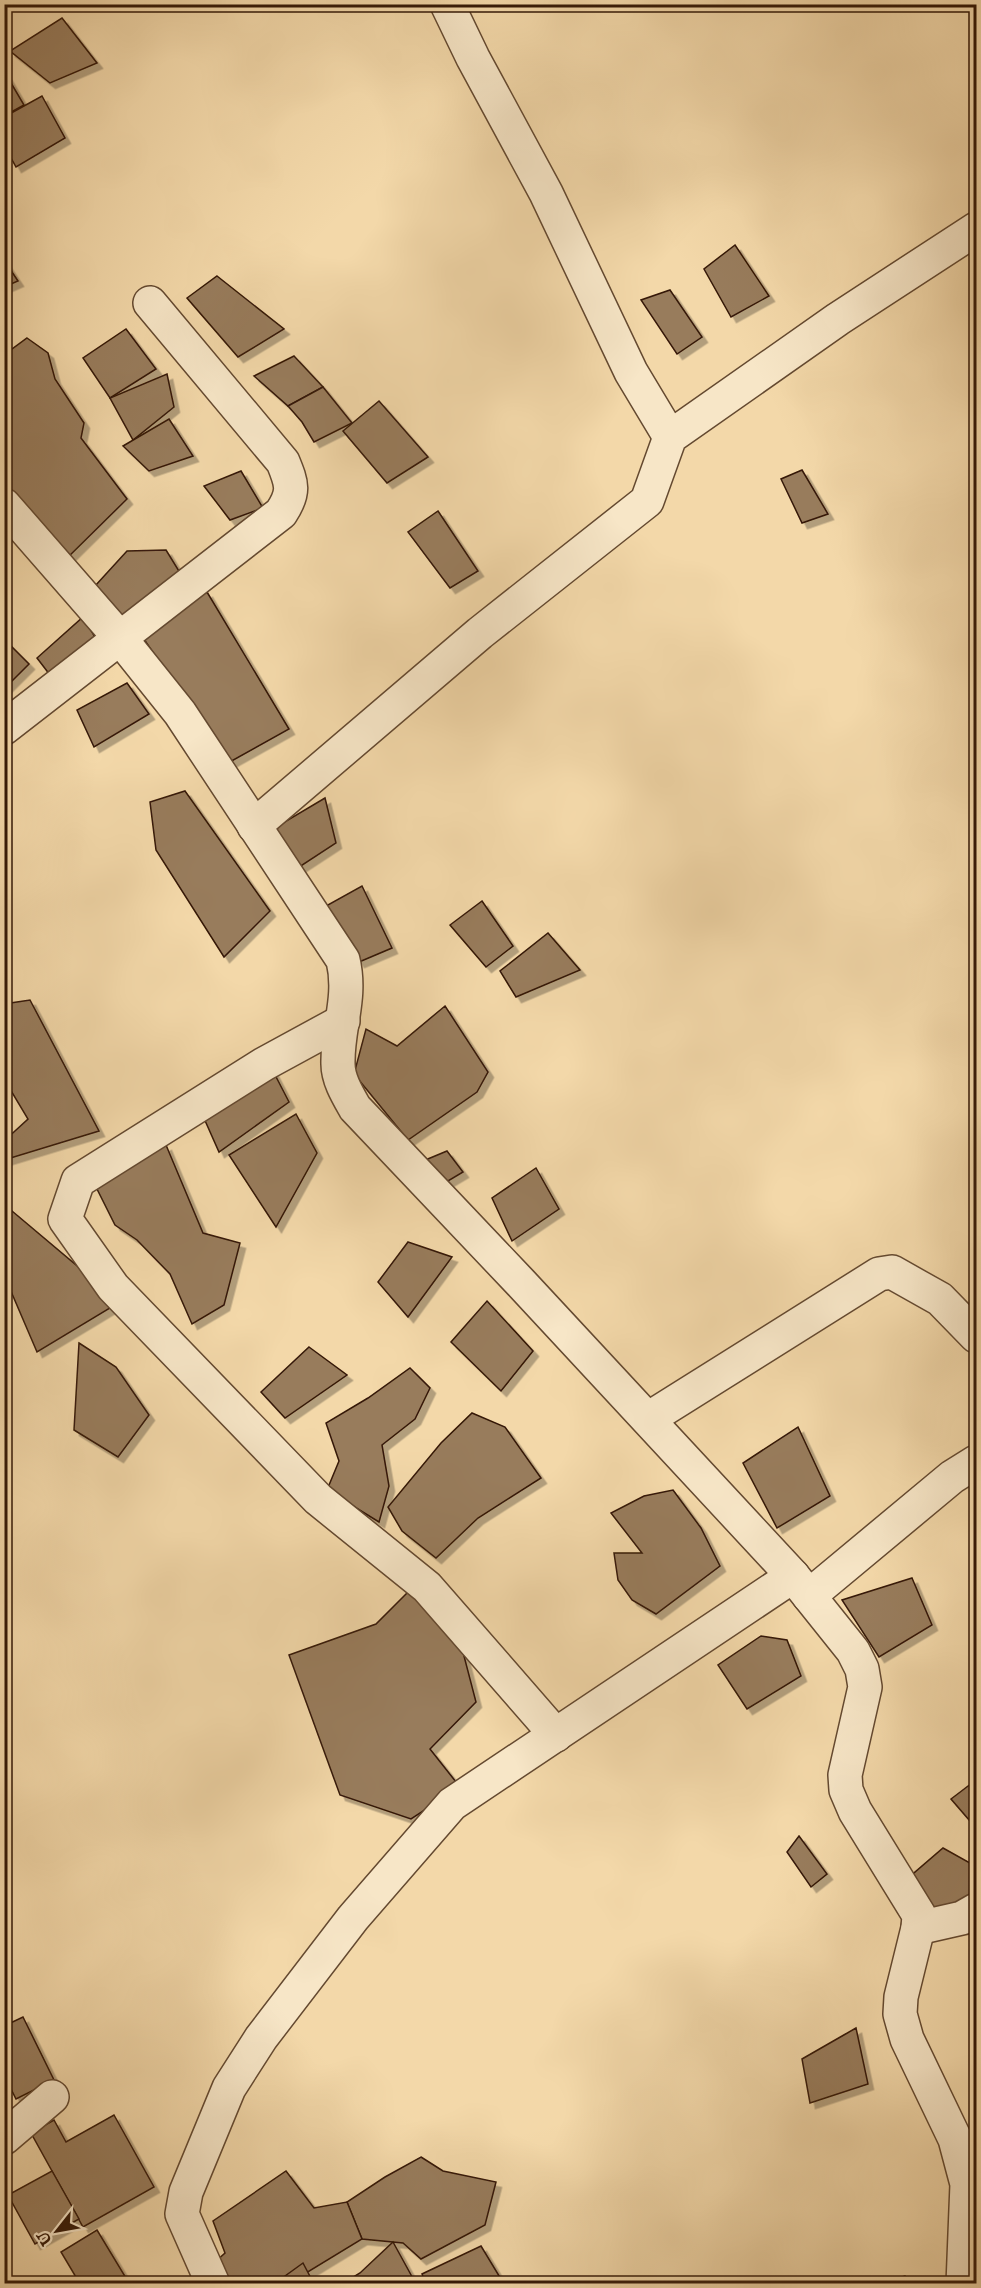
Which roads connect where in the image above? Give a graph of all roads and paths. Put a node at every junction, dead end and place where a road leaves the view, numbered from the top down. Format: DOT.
graph roads {
  1 [pos="447,4"];
  2 [pos="976,229"];
  3 [pos="150,303"];
  4 [pos="670,437"];
  5 [pos="4,505"];
  6 [pos="120,638"];
  7 [pos="4,728"];
  8 [pos="255,826"];
  9 [pos="343,1021"];
  10 [pos="976,1336"];
  11 [pos="648,1419"];
  12 [pos="976,1462"];
  13 [pos="801,1586"];
  14 [pos="556,1735"];
  15 [pos="976,1910"];
  16 [pos="918,1928"];
  17 [pos="52,2097"];
  18 [pos="4,2138"];
  19 [pos="963,2279"];
  20 [pos="213,2283"];
  1 -- 4 [label="street"];
  2 -- 4 [label="street"];
  3 -- 6 [label="street"];
  4 -- 8 [label="street"];
  5 -- 6 [label="street"];
  6 -- 7 [label="street"];
  6 -- 8 [label="street"];
  8 -- 9 [label="street"];
  9 -- 11 [label="street"];
  9 -- 14 [label="street"];
  10 -- 11 [label="street"];
  11 -- 13 [label="street"];
  12 -- 13 [label="street"];
  13 -- 14 [label="street"];
  13 -- 16 [label="street"];
  14 -- 20 [label="street"];
  15 -- 16 [label="street"];
  16 -- 19 [label="street"];
  17 -- 18 [label="street"];
}
